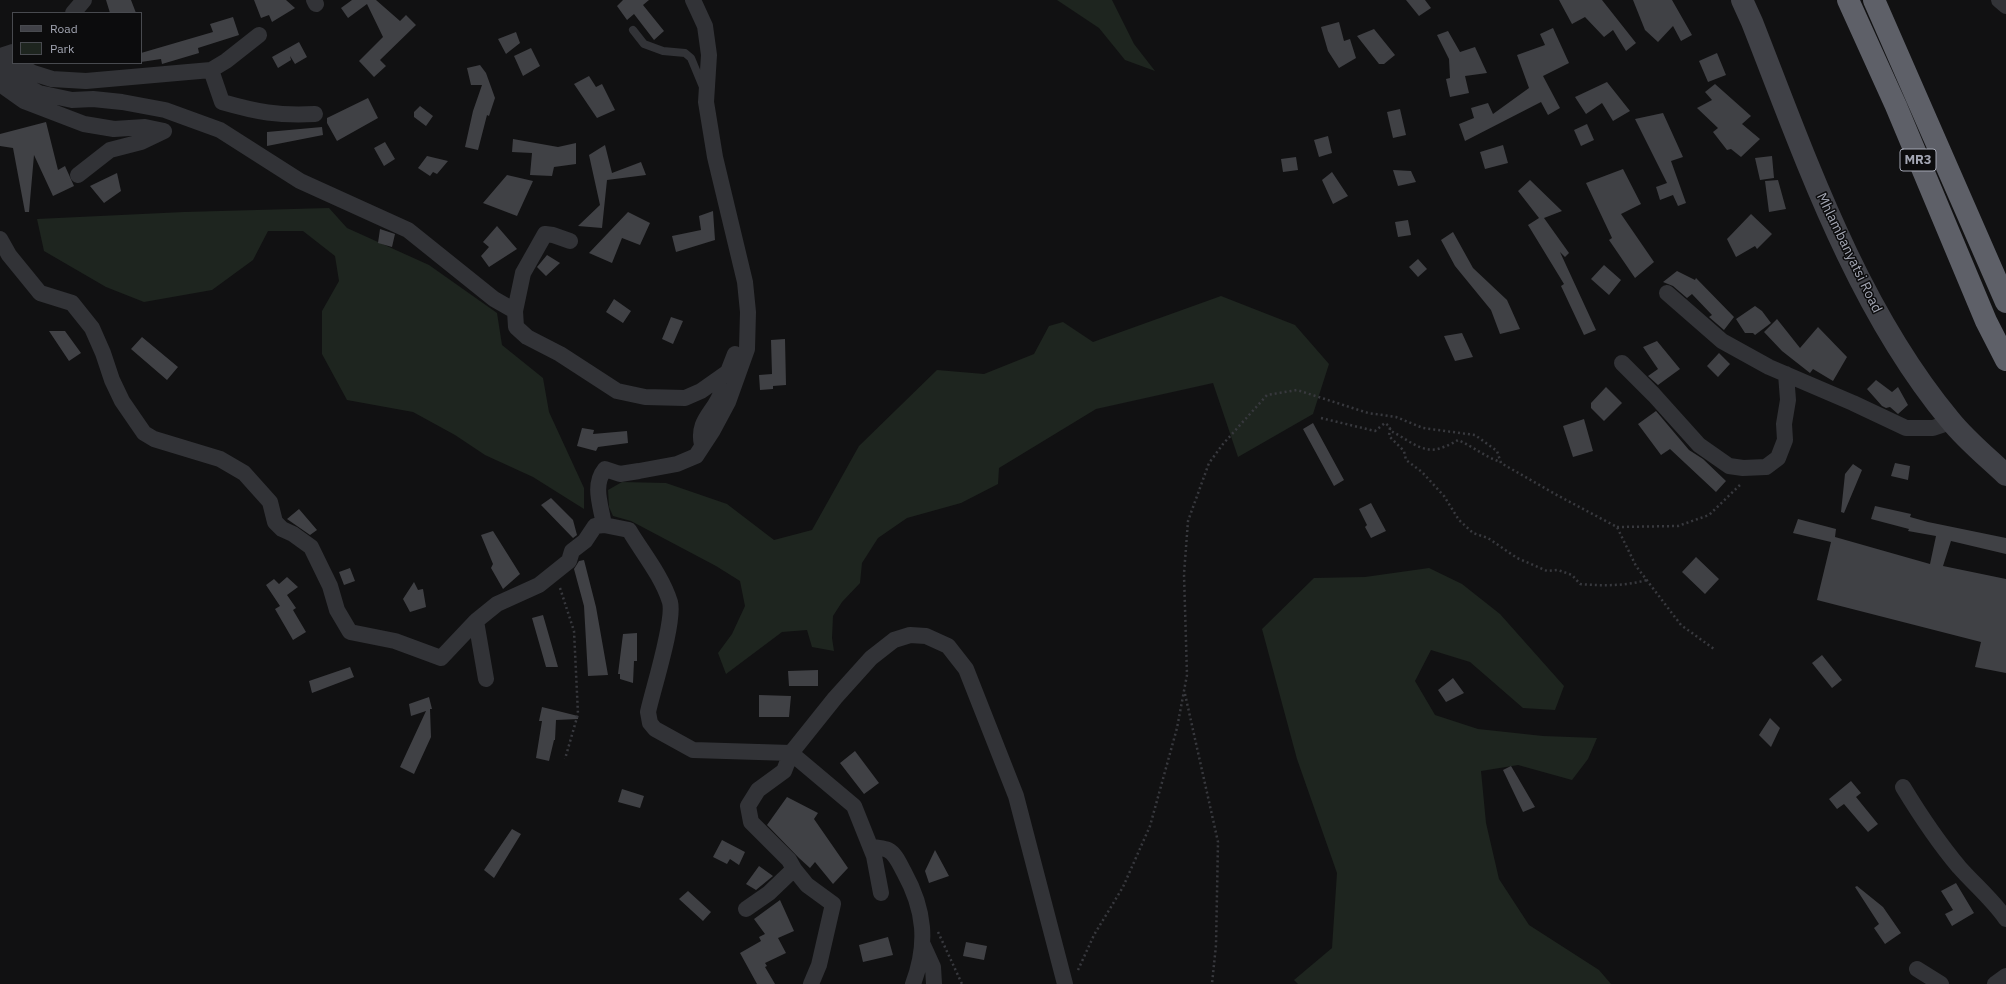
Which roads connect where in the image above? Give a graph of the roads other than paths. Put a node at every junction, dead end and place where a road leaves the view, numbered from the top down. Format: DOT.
graph roads {
  1 [pos="84,0"];
  2 [pos="693,0"];
  3 [pos="1742,0"];
  4 [pos="1848,0"];
  5 [pos="1874,0"];
  6 [pos="1999,0"];
  7 [pos="2006,6"];
  8 [pos="74,12"];
  9 [pos="633,30"];
  10 [pos="259,35"];
  11 [pos="12,52"];
  12 [pos="0,56"];
  13 [pos="0,60"];
  14 [pos="12,61"];
  15 [pos="17,64"];
  16 [pos="211,70"];
  17 [pos="0,84"];
  18 [pos="706,96"];
  19 [pos="315,114"];
  20 [pos="78,175"];
  21 [pos="0,239"];
  22 [pos="570,241"];
  23 [pos="1667,293"];
  24 [pos="2006,302"];
  25 [pos="515,311"];
  26 [pos="748,323"];
  27 [pos="2006,360"];
  28 [pos="1622,363"];
  29 [pos="728,372"];
  30 [pos="1786,374"];
  31 [pos="1951,422"];
  32 [pos="702,446"];
  33 [pos="2006,475"];
  34 [pos="604,525"];
  35 [pos="476,621"];
  36 [pos="486,679"];
  37 [pos="791,753"];
  38 [pos="1903,787"];
  39 [pos="870,846"];
  40 [pos="794,869"];
  41 [pos="881,893"];
  42 [pos="746,909"];
  43 [pos="2006,920"];
  44 [pos="922,944"];
  45 [pos="1917,969"];
  46 [pos="2006,976"];
  47 [pos="812,984"];
  48 [pos="913,984"];
  49 [pos="934,984"];
  50 [pos="1065,984"];
  51 [pos="1941,984"];
  52 [pos="1995,984"];
  1 -- 8 [label="street"];
  2 -- 18 [label="street"];
  3 -- 31 [label="main road, Mhlambanyatsi Road"];
  4 -- 27 [label="highway, MR3"];
  5 -- 24 [label="highway, MR3"];
  6 -- 7 [label="street"];
  9 -- 18 [label="lane"];
  10 -- 16 [label="street"];
  11 -- 12 [label="street"];
  12 -- 14 [label="street"];
  13 -- 25 [label="street"];
  15 -- 16 [label="street"];
  16 -- 19 [label="street"];
  17 -- 20 [label="street"];
  18 -- 26 [label="street"];
  21 -- 35 [label="street"];
  22 -- 25 [label="street"];
  23 -- 30 [label="street"];
  25 -- 29 [label="street"];
  26 -- 29 [label="street"];
  26 -- 32 [label="street"];
  28 -- 30 [label="street"];
  29 -- 32 [label="street"];
  30 -- 31 [label="street"];
  31 -- 33 [label="main road, Mhlambanyatsi Road"];
  32 -- 34 [label="street"];
  34 -- 35 [label="street"];
  34 -- 37 [label="street"];
  35 -- 36 [label="street"];
  37 -- 39 [label="street"];
  37 -- 40 [label="street"];
  37 -- 50 [label="street"];
  38 -- 43 [label="street"];
  39 -- 41 [label="street"];
  39 -- 44 [label="street"];
  40 -- 42 [label="street"];
  40 -- 47 [label="street"];
  44 -- 48 [label="street"];
  44 -- 49 [label="street"];
  45 -- 51 [label="street"];
  46 -- 52 [label="street"];
}
